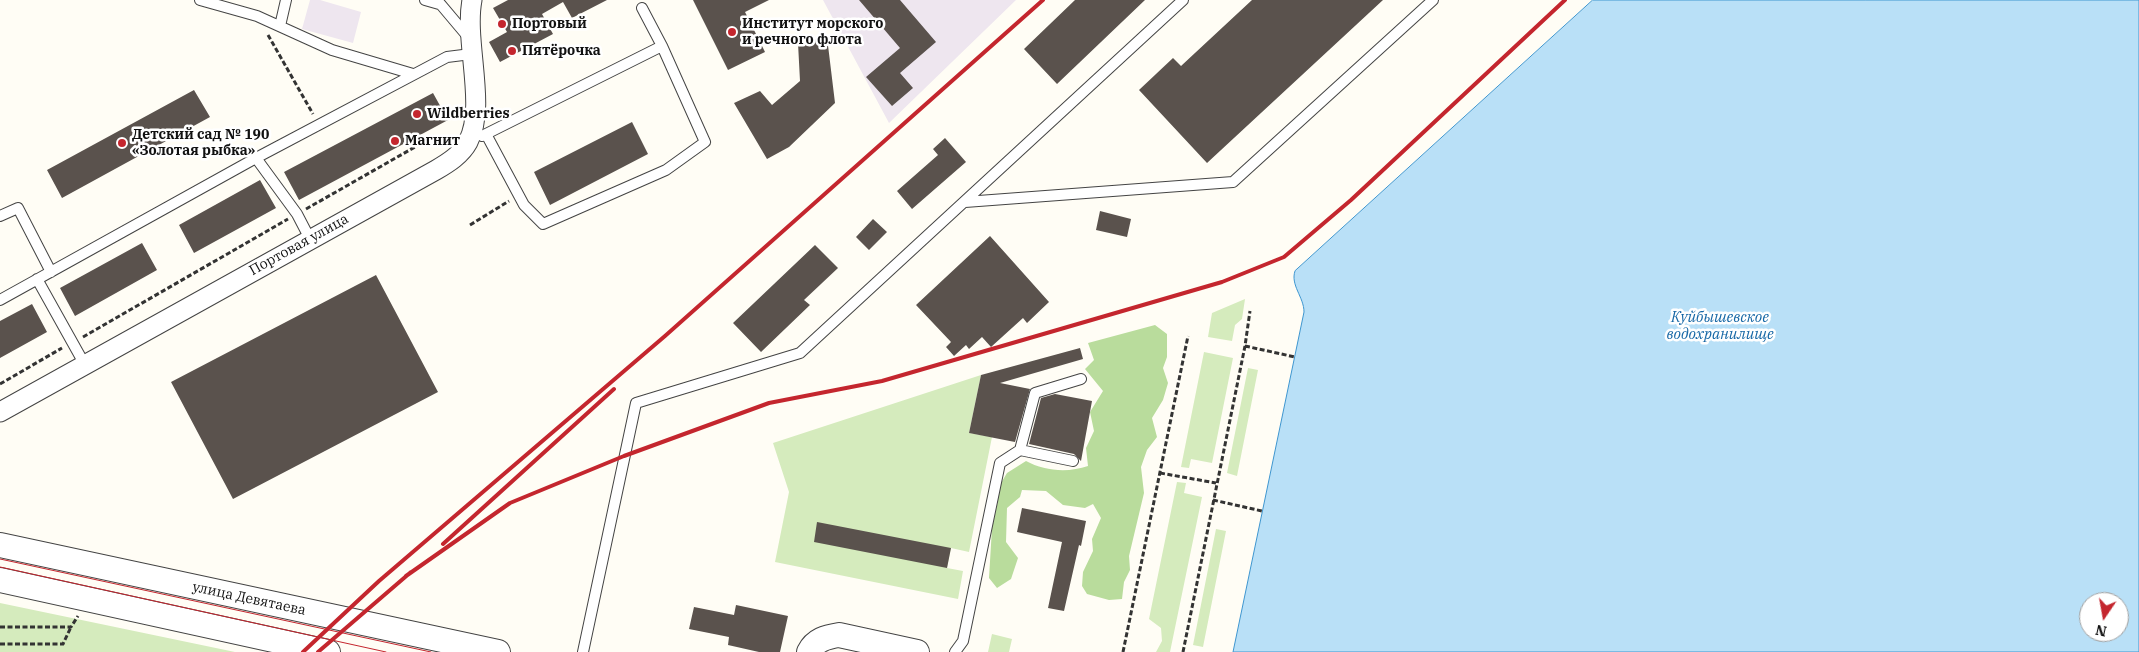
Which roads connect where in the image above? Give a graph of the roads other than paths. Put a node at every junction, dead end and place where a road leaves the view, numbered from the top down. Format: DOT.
graph roads {
  1 [pos="200,0"];
  2 [pos="286,0"];
  3 [pos="425,0"];
  4 [pos="472,0"];
  5 [pos="1183,0"];
  6 [pos="1433,0"];
  7 [pos="438,2"];
  8 [pos="642,8"];
  9 [pos="280,26"];
  10 [pos="470,46"];
  11 [pos="662,46"];
  12 [pos="413,74"];
  13 [pos="486,134"];
  14 [pos="468,142"];
  15 [pos="256,158"];
  16 [pos="965,202"];
  17 [pos="0,216"];
  18 [pos="310,239"];
  19 [pos="50,272"];
  20 [pos="38,279"];
  21 [pos="0,300"];
  22 [pos="85,364"];
  23 [pos="1081,379"];
  24 [pos="0,412"];
  25 [pos="1020,450"];
  26 [pos="1073,461"];
  27 [pos="0,545"];
  28 [pos="0,580"];
  29 [pos="483,650"];
  30 [pos="328,652"];
  31 [pos="583,652"];
  32 [pos="809,652"];
  33 [pos="917,652"];
  34 [pos="955,652"];
  1 -- 9 [label="lane"];
  2 -- 9 [label="lane"];
  3 -- 7 [label="lane"];
  4 -- 10 [label="street"];
  5 -- 16 [label="lane"];
  6 -- 16 [label="lane"];
  7 -- 10 [label="lane"];
  8 -- 11 [label="lane"];
  9 -- 12 [label="lane"];
  10 -- 12 [label="lane"];
  10 -- 14 [label="street"];
  11 -- 13 [label="lane"];
  11 -- 13 [label="lane"];
  12 -- 15 [label="lane"];
  13 -- 14 [label="lane"];
  14 -- 18 [label="street, Портовая улица"];
  15 -- 18 [label="lane"];
  15 -- 19 [label="lane"];
  16 -- 31 [label="lane"];
  17 -- 19 [label="lane"];
  18 -- 22 [label="street, Портовая улица"];
  19 -- 20 [label="lane"];
  20 -- 21 [label="lane"];
  20 -- 22 [label="lane"];
  22 -- 24 [label="street, Портовая улица"];
  23 -- 25 [label="lane"];
  25 -- 26 [label="lane"];
  25 -- 34 [label="lane"];
  27 -- 29 [label="street, улица Девятаева"];
  28 -- 30 [label="street"];
  32 -- 33 [label="street"];
}
